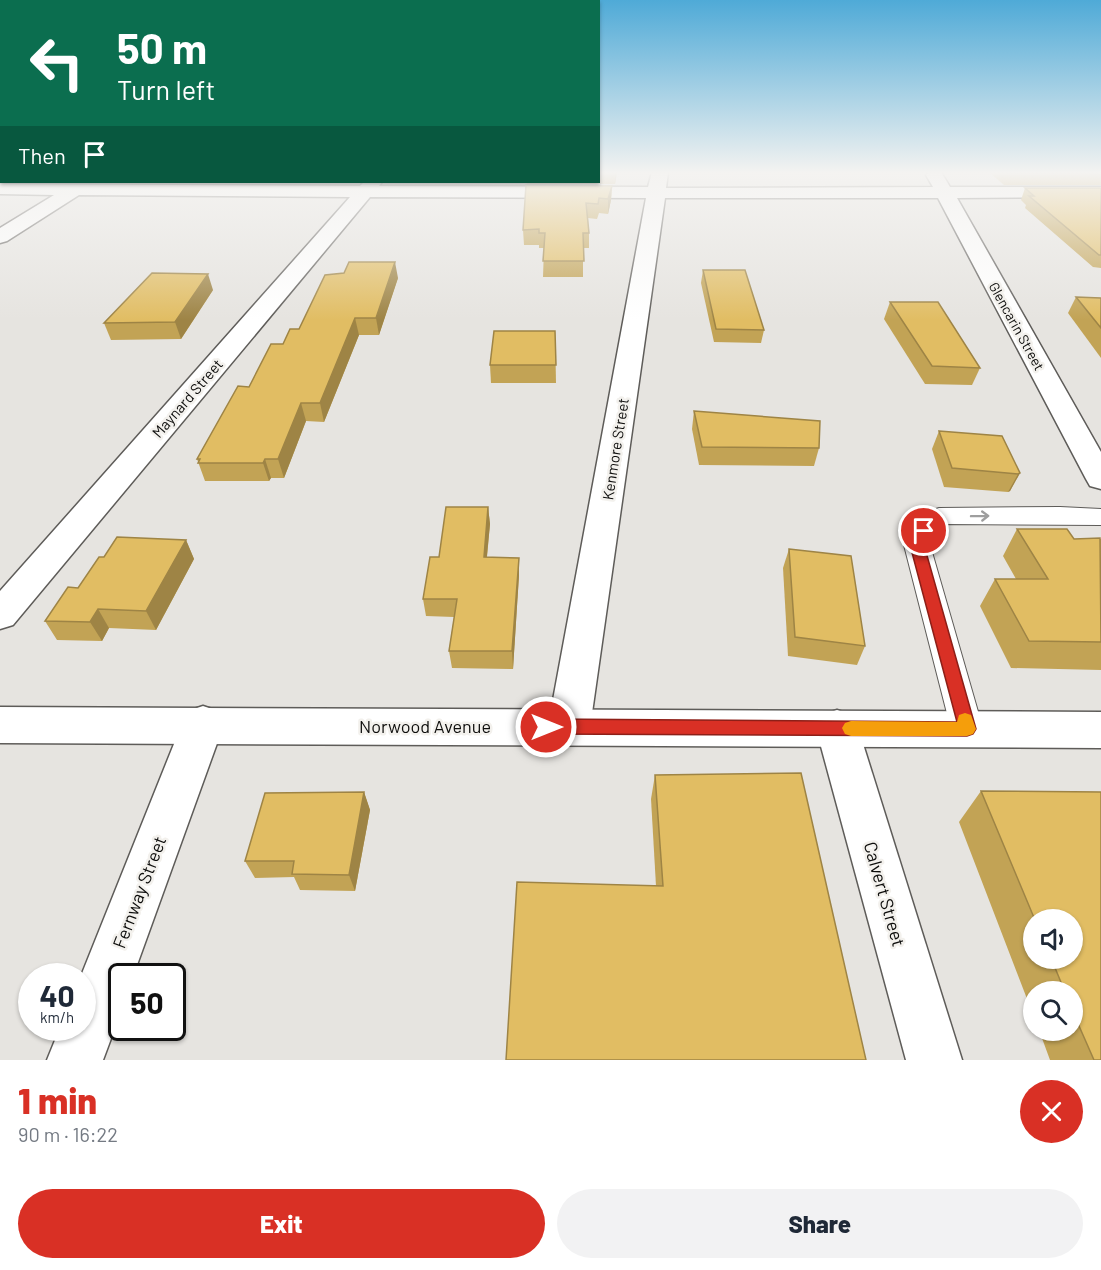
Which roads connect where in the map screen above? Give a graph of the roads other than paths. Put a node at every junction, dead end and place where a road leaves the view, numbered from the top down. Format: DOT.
graph roads {
  1 [pos="24,221"];
  2 [pos="338,221"];
  3 [pos="652,221"];
  4 [pos="960,221"];
  5 [pos="0,237"];
  6 [pos="1101,479"];
  7 [pos="1101,517"];
  8 [pos="0,615"];
  9 [pos="202,724"];
  10 [pos="0,725"];
  11 [pos="569,727"];
  12 [pos="837,728"];
  13 [pos="967,729"];
  14 [pos="1101,730"];
  15 [pos="75,1060"];
  16 [pos="934,1060"];
  1 -- 5 [label="street"];
  2 -- 8 [label="street, Maynard Street"];
  3 -- 11 [label="street, Kenmore Street"];
  4 -- 6 [label="street, Glencarin Street"];
  13 -- 7 [label="lane, one-way"];
  9 -- 10 [label="street, Norwood Avenue"];
  9 -- 11 [label="street, Norwood Avenue"];
  9 -- 15 [label="street, Fernway Street"];
  11 -- 12 [label="street, Norwood Avenue"];
  12 -- 13 [label="street, Norwood Avenue"];
  12 -- 16 [label="street, Calvert Street"];
  13 -- 14 [label="street, Norwood Avenue"];
}
